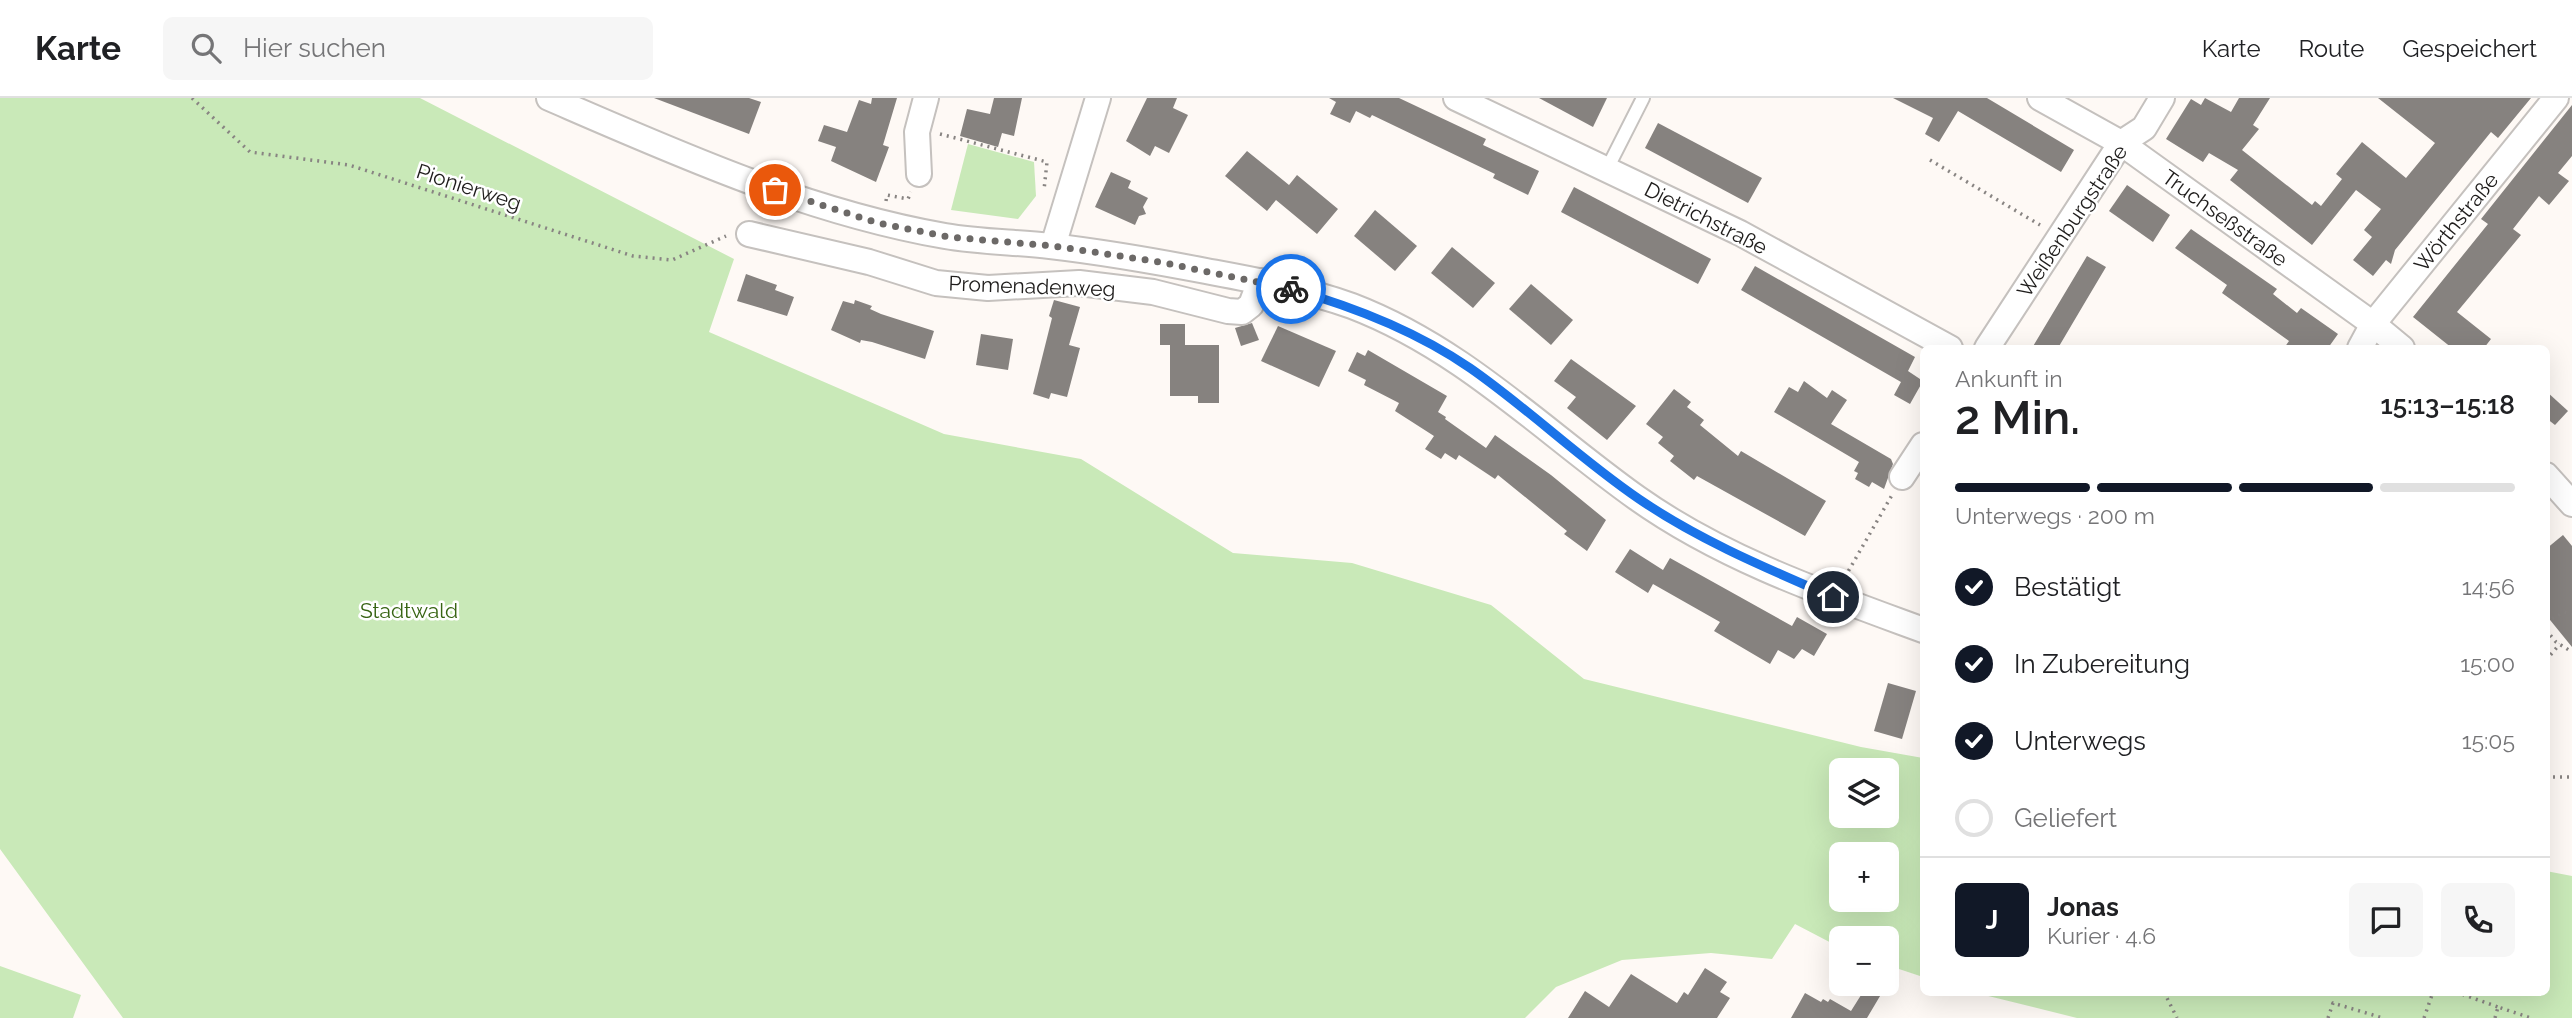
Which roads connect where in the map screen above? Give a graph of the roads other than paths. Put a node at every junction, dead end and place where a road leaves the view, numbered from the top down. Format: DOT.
graph roads {
  1 [pos="549,98"];
  2 [pos="926,98"];
  3 [pos="1098,98"];
  4 [pos="1457,98"];
  5 [pos="1643,98"];
  6 [pos="2040,98"];
  7 [pos="2162,98"];
  8 [pos="2556,98"];
  9 [pos="2121,144"];
  10 [pos="1607,169"];
  11 [pos="919,174"];
  12 [pos="881,223"];
  13 [pos="749,234"];
  14 [pos="1053,246"];
  15 [pos="869,262"];
  16 [pos="1260,281"];
  17 [pos="2373,324"];
  18 [pos="1945,345"];
  19 [pos="1989,345"];
  20 [pos="2362,345"];
  21 [pos="2398,345"];
  22 [pos="1920,450"];
  23 [pos="1902,477"];
  24 [pos="2550,479"];
  25 [pos="2572,504"];
  26 [pos="1920,628"];
  1 -- 12 [label="street, Promenadenweg"];
  2 -- 11 [label="street"];
  3 -- 14 [label="street"];
  4 -- 10 [label="street, Dietrichstraße"];
  5 -- 10 [label="lane"];
  6 -- 9 [label="street, Truchseßstraße"];
  7 -- 9 [label="street, Weißenburgstraße"];
  8 -- 17 [label="street, Wörthstraße"];
  9 -- 17 [label="street, Truchseßstraße"];
  9 -- 19 [label="street, Weißenburgstraße"];
  10 -- 18 [label="street, Dietrichstraße"];
  12 -- 14 [label="street, Promenadenweg"];
  12 -- 15 [label="street"];
  13 -- 15 [label="street, Promenadenweg"];
  14 -- 16 [label="street, Promenadenweg"];
  15 -- 16 [label="street, Promenadenweg"];
  16 -- 26 [label="street, Promenadenweg"];
  17 -- 20 [label="street, Wörthstraße"];
  17 -- 21 [label="street, Truchseßstraße"];
  22 -- 23 [label="street"];
  24 -- 25 [label="street"];
}
